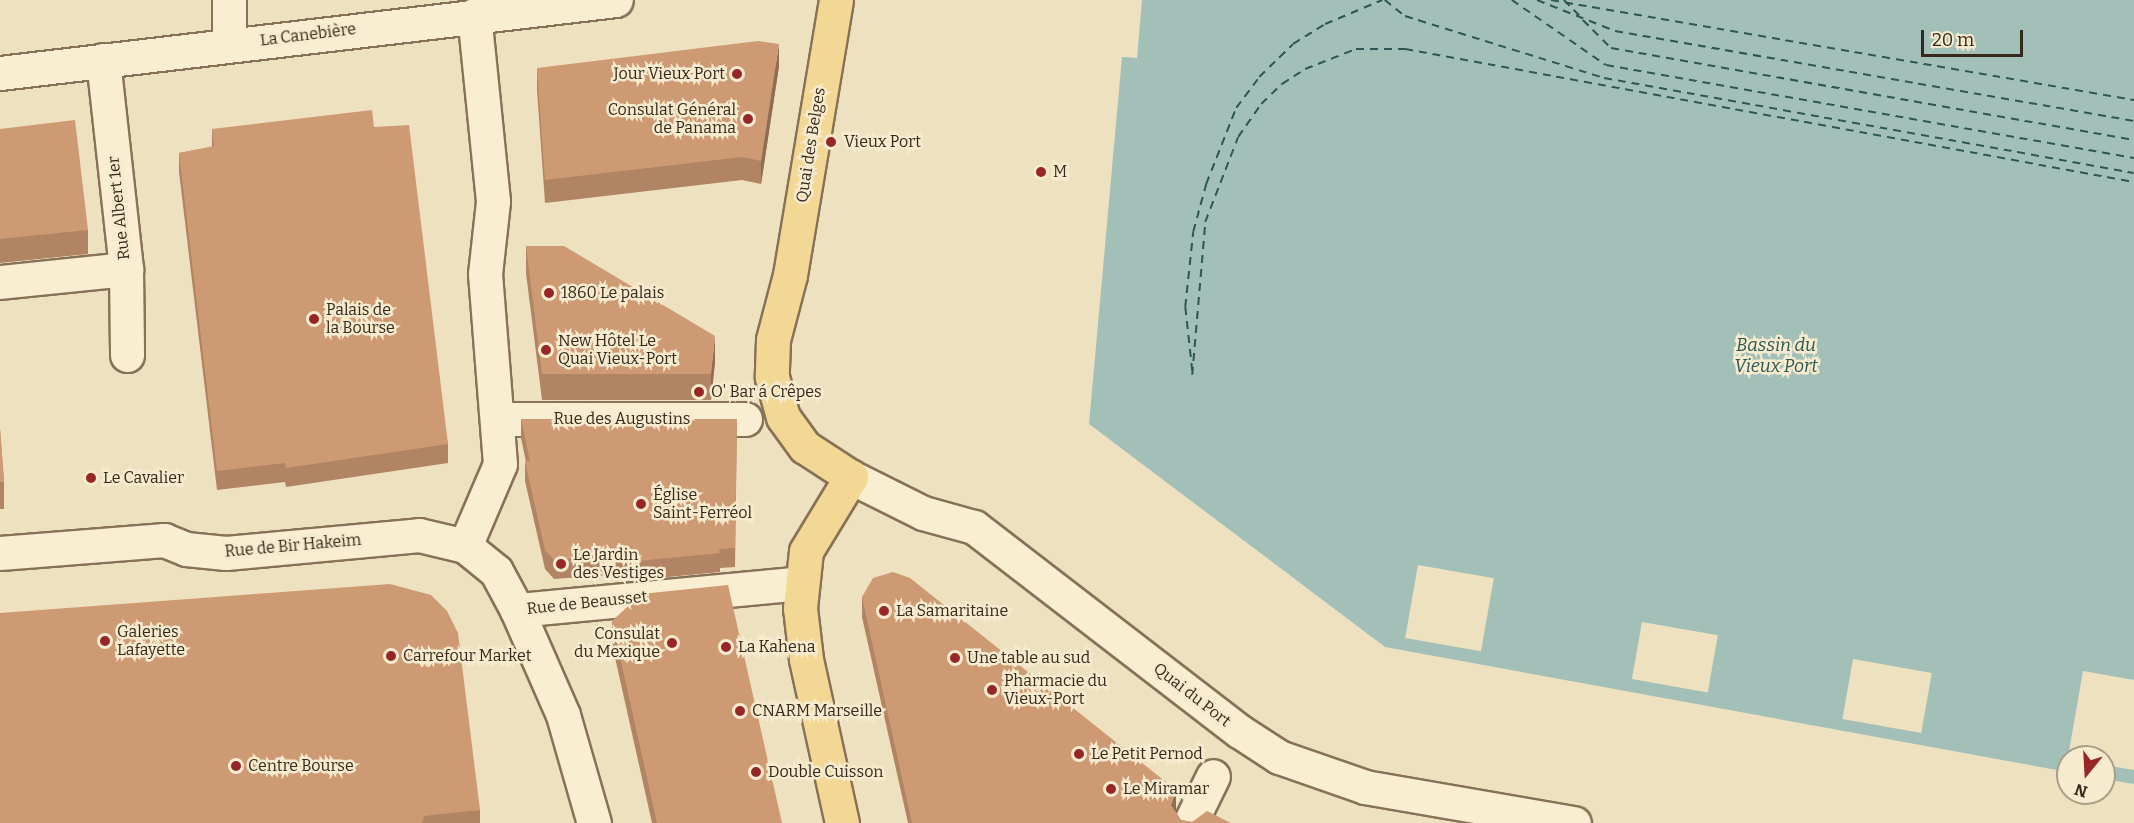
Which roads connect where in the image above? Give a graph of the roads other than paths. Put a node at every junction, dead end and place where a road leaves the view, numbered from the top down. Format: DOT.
graph roads {
  1 [pos="229,0"];
  2 [pos="608,0"];
  3 [pos="836,0"];
  4 [pos="394,12"];
  5 [pos="474,15"];
  6 [pos="229,45"];
  7 [pos="103,60"];
  8 [pos="0,73"];
  9 [pos="126,268"];
  10 [pos="0,282"];
  11 [pos="127,355"];
  12 [pos="499,419"];
  13 [pos="745,419"];
  14 [pos="851,477"];
  15 [pos="471,551"];
  16 [pos="0,553"];
  17 [pos="801,583"];
  18 [pos="517,610"];
  19 [pos="1213,776"];
  20 [pos="594,823"];
  21 [pos="842,823"];
  22 [pos="1190,823"];
  23 [pos="1574,823"];
  1 -- 6 [label="street"];
  2 -- 5 [label="street, La Canebière"];
  3 -- 14 [label="main road, Quai des Belges"];
  4 -- 5 [label="street, La Canebière"];
  4 -- 6 [label="street, La Canebière"];
  5 -- 12 [label="street"];
  6 -- 7 [label="street, La Canebière"];
  7 -- 8 [label="street, La Canebière"];
  7 -- 9 [label="street, Rue Albert 1er"];
  9 -- 10 [label="street"];
  9 -- 11 [label="street, Rue Albert 1er"];
  12 -- 13 [label="street, Rue des Augustins"];
  12 -- 15 [label="street"];
  14 -- 17 [label="main road"];
  14 -- 23 [label="street, Quai du Port"];
  15 -- 16 [label="street, Rue de Bir Hakeim"];
  15 -- 18 [label="street"];
  17 -- 18 [label="street, Rue de Beausset"];
  17 -- 21 [label="main road"];
  18 -- 20 [label="street"];
  19 -- 22 [label="street"];
}
